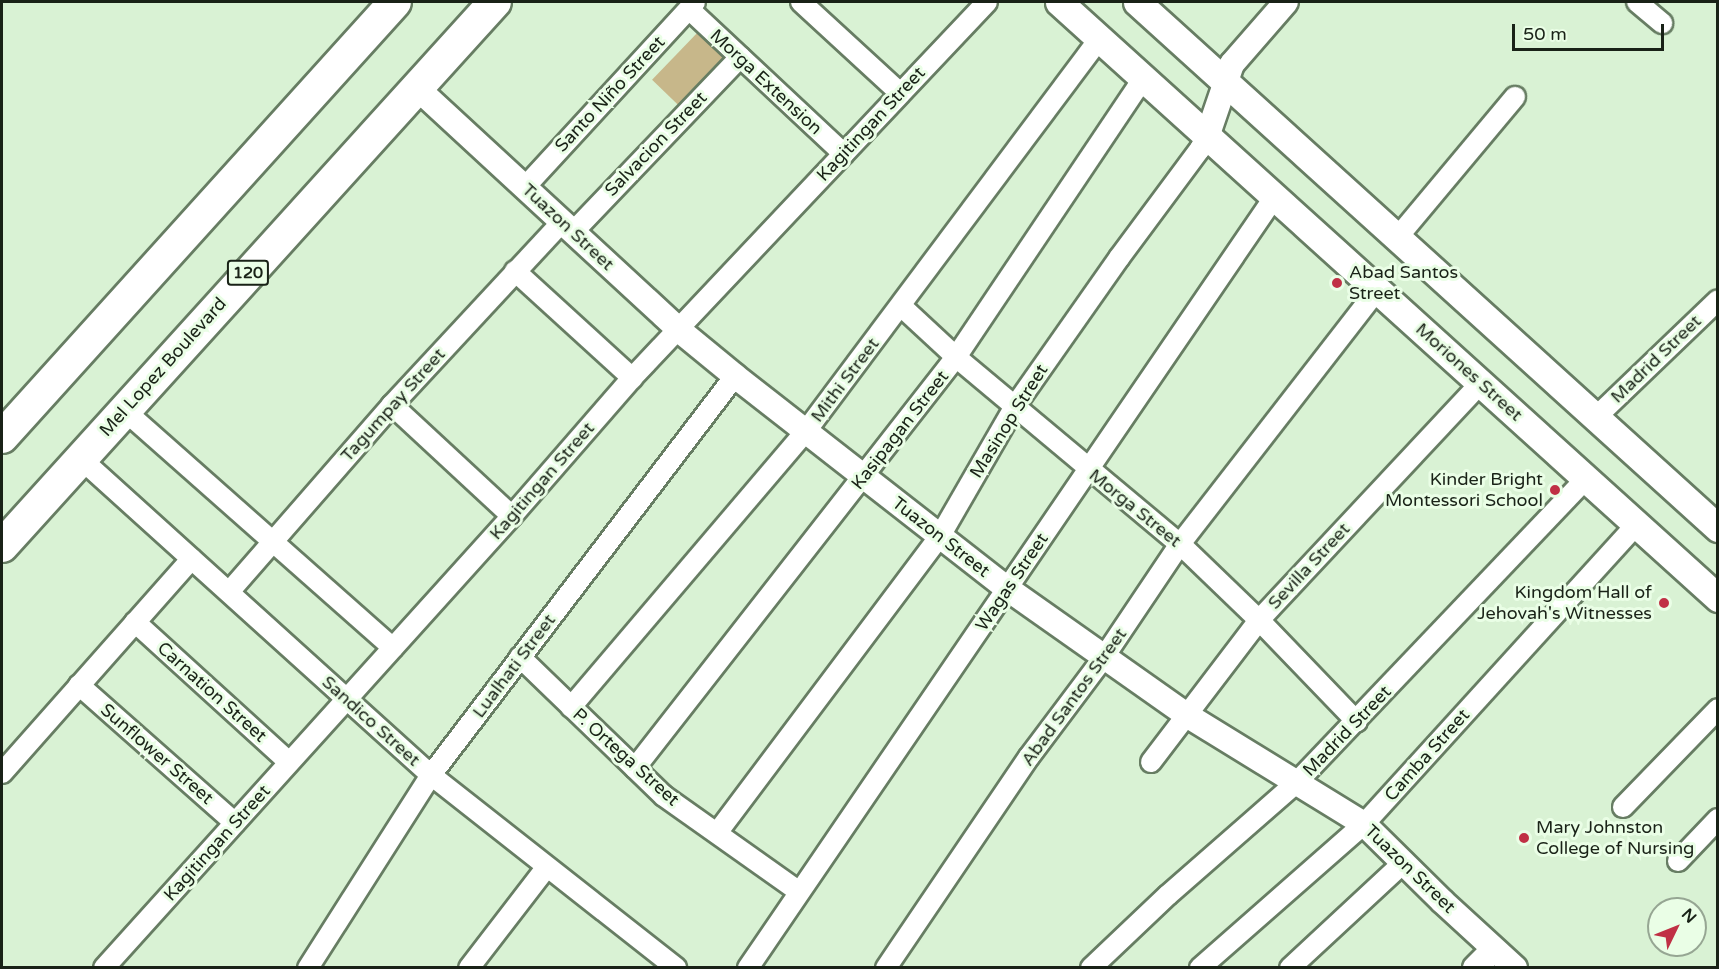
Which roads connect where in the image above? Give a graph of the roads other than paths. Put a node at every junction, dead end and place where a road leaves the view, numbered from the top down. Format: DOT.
graph roads {
  1 [pos="395,2"];
  2 [pos="495,2"];
  3 [pos="801,2"];
  4 [pos="987,2"];
  5 [pos="1059,2"];
  6 [pos="1137,2"];
  7 [pos="1287,2"];
  8 [pos="1637,2"];
  9 [pos="692,5"];
  10 [pos="1662,24"];
  11 [pos="1100,38"];
  12 [pos="740,57"];
  13 [pos="1144,77"];
  14 [pos="1226,83"];
  15 [pos="416,87"];
  16 [pos="900,93"];
  17 [pos="1515,97"];
  18 [pos="1208,134"];
  19 [pos="844,154"];
  20 [pos="525,187"];
  21 [pos="1275,196"];
  22 [pos="567,227"];
  23 [pos="1398,238"];
  24 [pos="515,271"];
  25 [pos="1378,289"];
  26 [pos="1718,300"];
  27 [pos="901,306"];
  28 [pos="679,330"];
  29 [pos="956,357"];
  30 [pos="735,376"];
  31 [pos="632,378"];
  32 [pos="1481,383"];
  33 [pos="392,405"];
  34 [pos="1015,405"];
  35 [pos="123,410"];
  36 [pos="1595,418"];
  37 [pos="806,431"];
  38 [pos="2,437"];
  39 [pos="80,458"];
  40 [pos="1088,470"];
  41 [pos="864,477"];
  42 [pos="1586,478"];
  43 [pos="512,516"];
  44 [pos="1636,525"];
  45 [pos="1718,528"];
  46 [pos="940,536"];
  47 [pos="275,542"];
  48 [pos="1180,544"];
  49 [pos="2,546"];
  50 [pos="191,559"];
  51 [pos="1008,589"];
  52 [pos="229,592"];
  53 [pos="1718,598"];
  54 [pos="1259,620"];
  55 [pos="135,622"];
  56 [pos="393,648"];
  57 [pos="520,657"];
  58 [pos="1104,657"];
  59 [pos="79,685"];
  60 [pos="347,699"];
  61 [pos="571,707"];
  62 [pos="1718,710"];
  63 [pos="1185,714"];
  64 [pos="1357,722"];
  65 [pos="289,762"];
  66 [pos="1151,762"];
  67 [pos="635,768"];
  68 [pos="2,773"];
  69 [pos="431,775"];
  70 [pos="1297,782"];
  71 [pos="1623,807"];
  72 [pos="1718,819"];
  73 [pos="235,823"];
  74 [pos="1364,824"];
  75 [pos="717,833"];
  76 [pos="1678,861"];
  77 [pos="1404,862"];
  78 [pos="546,868"];
  79 [pos="798,891"];
  80 [pos="1493,950"];
  81 [pos="892,965"];
  82 [pos="104,968"];
  83 [pos="308,968"];
  84 [pos="469,968"];
  85 [pos="676,968"];
  86 [pos="748,968"];
  87 [pos="1091,968"];
  88 [pos="1200,968"];
  89 [pos="1290,968"];
  90 [pos="1475,968"];
  91 [pos="1515,968"];
  1 -- 38 [label="highway"];
  2 -- 15 [label="highway, Mel Lopez Boulevard / 120"];
  3 -- 16 [label="street"];
  4 -- 16 [label="street, Kagitingan Street"];
  5 -- 11 [label="main road, Moriones Street"];
  6 -- 14 [label="main road"];
  7 -- 14 [label="street, Masinop Street"];
  8 -- 10 [label="street"];
  9 -- 12 [label="street, Morga Extension"];
  9 -- 20 [label="street, Santo Niño Street"];
  11 -- 13 [label="main road, Moriones Street"];
  11 -- 27 [label="street, Mithi Street"];
  12 -- 19 [label="street, Morga Extension"];
  12 -- 22 [label="street, Salvacion Street"];
  13 -- 18 [label="main road, Moriones Street"];
  13 -- 29 [label="street, Kasipagan Street"];
  14 -- 18 [label="street, Masinop Street"];
  14 -- 23 [label="main road"];
  15 -- 20 [label="street, Tuazon Street"];
  15 -- 35 [label="highway, Mel Lopez Boulevard / 120"];
  16 -- 19 [label="street, Kagitingan Street"];
  17 -- 23 [label="street"];
  18 -- 21 [label="main road, Moriones Street"];
  18 -- 34 [label="street, Masinop Street"];
  19 -- 28 [label="street, Kagitingan Street"];
  20 -- 22 [label="street, Tuazon Street"];
  21 -- 25 [label="main road, Moriones Street"];
  21 -- 40 [label="street, Wagas Street"];
  22 -- 24 [label="street, Tagumpay Street"];
  22 -- 28 [label="street, Tuazon Street"];
  23 -- 36 [label="main road"];
  24 -- 31 [label="street"];
  24 -- 33 [label="street, Tagumpay Street"];
  25 -- 32 [label="main road, Moriones Street"];
  25 -- 48 [label="street, Abad Santos Street"];
  26 -- 36 [label="street, Madrid Street"];
  27 -- 29 [label="street, Morga Street"];
  27 -- 37 [label="street, Mithi Street"];
  28 -- 30 [label="street, Tuazon Street"];
  28 -- 31 [label="street, Kagitingan Street"];
  29 -- 34 [label="street, Morga Street"];
  29 -- 41 [label="street, Kasipagan Street"];
  30 -- 37 [label="street, Tuazon Street"];
  30 -- 57 [label="street, Lualhati Street"];
  31 -- 43 [label="street, Kagitingan Street"];
  32 -- 42 [label="main road, Moriones Street"];
  32 -- 54 [label="street, Sevilla Street"];
  33 -- 43 [label="street"];
  33 -- 47 [label="street, Tagumpay Street"];
  34 -- 40 [label="street, Morga Street"];
  34 -- 46 [label="street, Masinop Street"];
  35 -- 39 [label="highway, Mel Lopez Boulevard / 120"];
  35 -- 47 [label="street"];
  36 -- 45 [label="main road"];
  37 -- 41 [label="street, Tuazon Street"];
  37 -- 61 [label="street, Mithi Street"];
  39 -- 49 [label="highway, Mel Lopez Boulevard / 120"];
  39 -- 50 [label="street, Sandico Street"];
  40 -- 48 [label="street, Morga Street"];
  40 -- 51 [label="street, Wagas Street"];
  41 -- 46 [label="street, Tuazon Street"];
  41 -- 67 [label="street, Kasipagan Street"];
  42 -- 44 [label="main road, Moriones Street"];
  42 -- 64 [label="street, Madrid Street"];
  43 -- 56 [label="street, Kagitingan Street"];
  44 -- 53 [label="main road, Moriones Street"];
  44 -- 74 [label="street, Camba Street"];
  46 -- 51 [label="street, Tuazon Street"];
  46 -- 75 [label="street, Masinop Street"];
  47 -- 52 [label="street, Tagumpay Street"];
  47 -- 56 [label="street"];
  48 -- 54 [label="street, Morga Street"];
  48 -- 58 [label="street, Abad Santos Street"];
  50 -- 52 [label="street, Sandico Street"];
  50 -- 55 [label="street"];
  51 -- 58 [label="street, Tuazon Street"];
  51 -- 79 [label="street, Wagas Street"];
  52 -- 60 [label="street, Sandico Street"];
  54 -- 63 [label="street, Sevilla Street"];
  54 -- 64 [label="street, Morga Street"];
  55 -- 59 [label="street"];
  55 -- 65 [label="street, Carnation Street"];
  56 -- 60 [label="street, Kagitingan Street"];
  57 -- 61 [label="street, P. Ortega Street"];
  57 -- 69 [label="street, Lualhati Street"];
  58 -- 63 [label="street, Tuazon Street"];
  58 -- 81 [label="street, Abad Santos Street"];
  59 -- 68 [label="street"];
  59 -- 73 [label="street, Sunflower Street"];
  60 -- 65 [label="street, Kagitingan Street"];
  60 -- 69 [label="street, Sandico Street"];
  61 -- 67 [label="street, P. Ortega Street"];
  62 -- 71 [label="street"];
  63 -- 66 [label="street, Sevilla Street"];
  63 -- 70 [label="street, Tuazon Street"];
  64 -- 70 [label="street, Madrid Street"];
  65 -- 73 [label="street, Kagitingan Street"];
  67 -- 75 [label="street, P. Ortega Street"];
  69 -- 78 [label="street, Sandico Street"];
  69 -- 83 [label="street, Lualhati Street"];
  70 -- 74 [label="street, Tuazon Street"];
  70 -- 87 [label="street, Madrid Street"];
  72 -- 76 [label="street"];
  73 -- 82 [label="street, Kagitingan Street"];
  74 -- 77 [label="street, Tuazon Street"];
  74 -- 88 [label="street, Camba Street"];
  75 -- 79 [label="street, P. Ortega Street"];
  77 -- 80 [label="street, Tuazon Street"];
  77 -- 89 [label="street"];
  78 -- 84 [label="street"];
  78 -- 85 [label="street, Sandico Street"];
  79 -- 86 [label="street, Wagas Street"];
  80 -- 90 [label="street"];
  80 -- 91 [label="street"];
}
